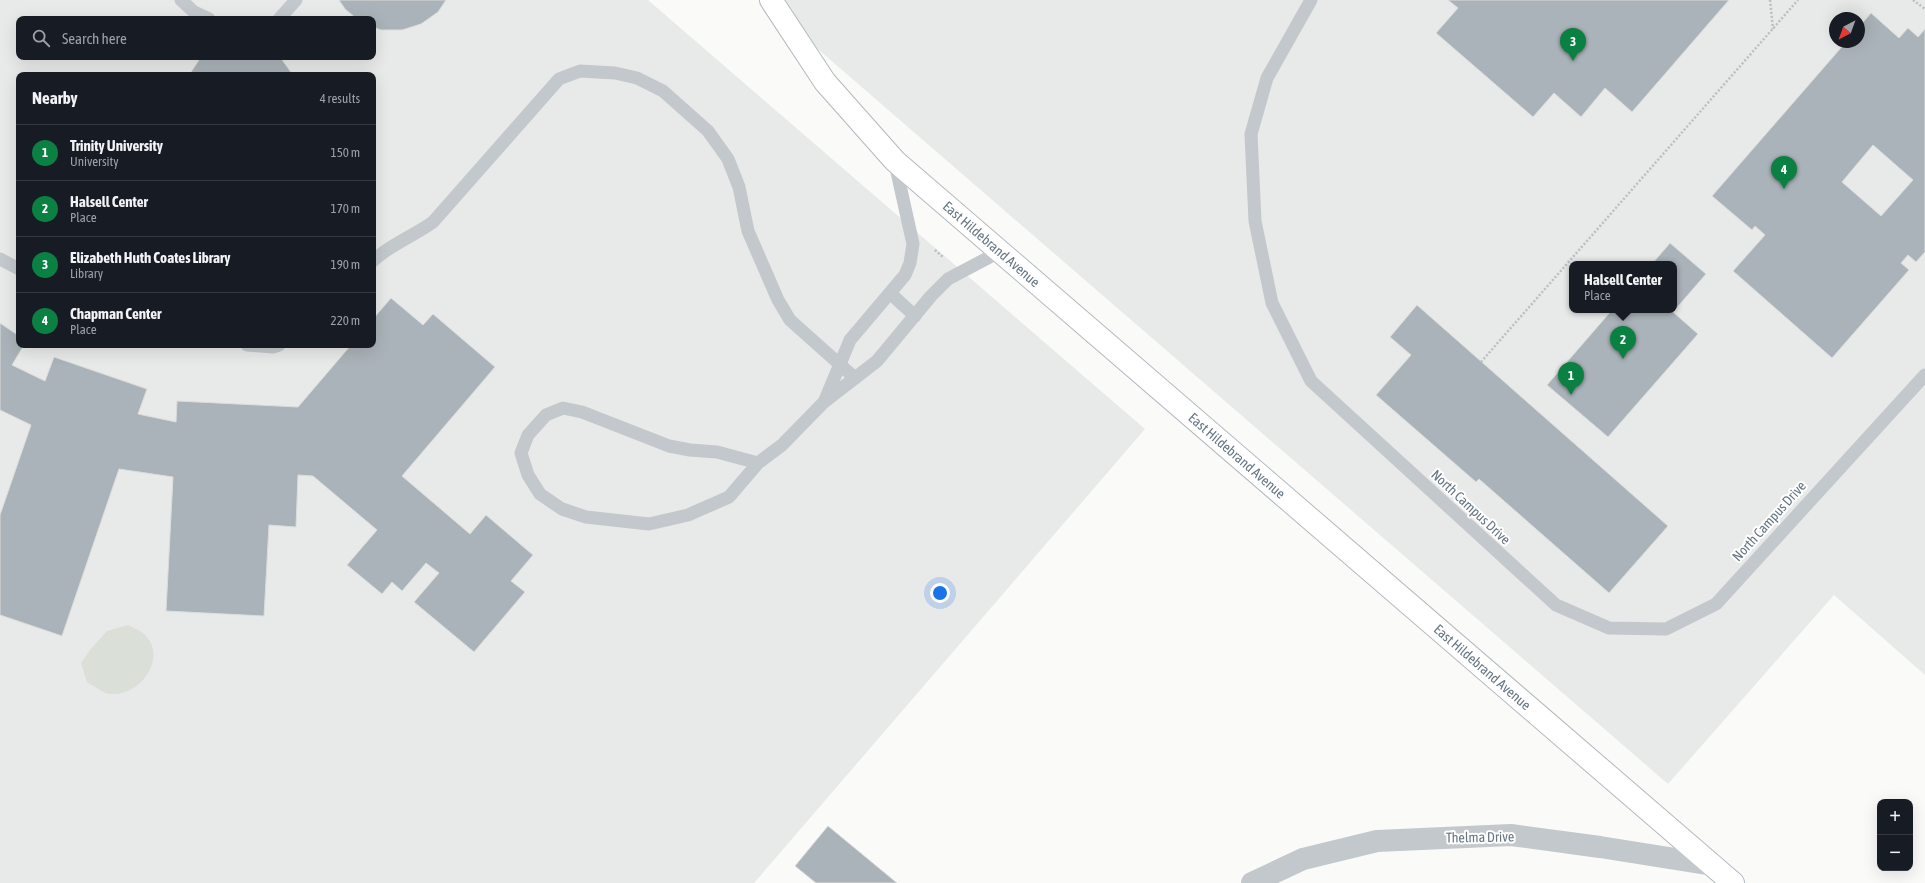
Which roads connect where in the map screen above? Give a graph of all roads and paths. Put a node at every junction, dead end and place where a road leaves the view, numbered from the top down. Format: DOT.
graph roads {
  1 [pos="181,0"];
  2 [pos="296,0"];
  3 [pos="771,0"];
  4 [pos="1311,0"];
  5 [pos="1770,0"];
  6 [pos="1798,0"];
  7 [pos="1913,0"];
  8 [pos="1925,9"];
  9 [pos="202,16"];
  10 [pos="282,16"];
  11 [pos="1773,29"];
  12 [pos="895,161"];
  13 [pos="932,248"];
  14 [pos="999,252"];
  15 [pos="376,258"];
  16 [pos="0,259"];
  17 [pos="947,261"];
  18 [pos="1570,261"];
  19 [pos="1569,262"];
  20 [pos="16,267"];
  21 [pos="890,293"];
  22 [pos="915,316"];
  23 [pos="1481,362"];
  24 [pos="839,365"];
  25 [pos="1925,375"];
  26 [pos="855,378"];
  27 [pos="824,402"];
  28 [pos="758,463"];
  29 [pos="1713,865"];
  30 [pos="1252,883"];
  31 [pos="1733,883"];
  1 -- 9 [label="lane"];
  2 -- 10 [label="lane"];
  3 -- 12 [label="main road, East Hildebrand Avenue"];
  4 -- 25 [label="lane, North Campus Drive"];
  5 -- 11 [label="path"];
  6 -- 11 [label="path"];
  7 -- 8 [label="path"];
  11 -- 18 [label="path"];
  12 -- 14 [label="main road, East Hildebrand Avenue"];
  12 -- 21 [label="lane"];
  13 -- 17 [label="path"];
  14 -- 22 [label="lane"];
  14 -- 29 [label="main road, East Hildebrand Avenue"];
  15 -- 24 [label="lane"];
  16 -- 20 [label="lane"];
  19 -- 23 [label="path"];
  21 -- 22 [label="lane"];
  21 -- 24 [label="lane"];
  22 -- 26 [label="lane"];
  24 -- 26 [label="lane"];
  24 -- 27 [label="lane"];
  26 -- 27 [label="lane"];
  27 -- 28 [label="lane"];
  28 -- 28 [label="lane"];
  29 -- 30 [label="street, Thelma Drive"];
  29 -- 31 [label="main road, East Hildebrand Avenue"];
}
